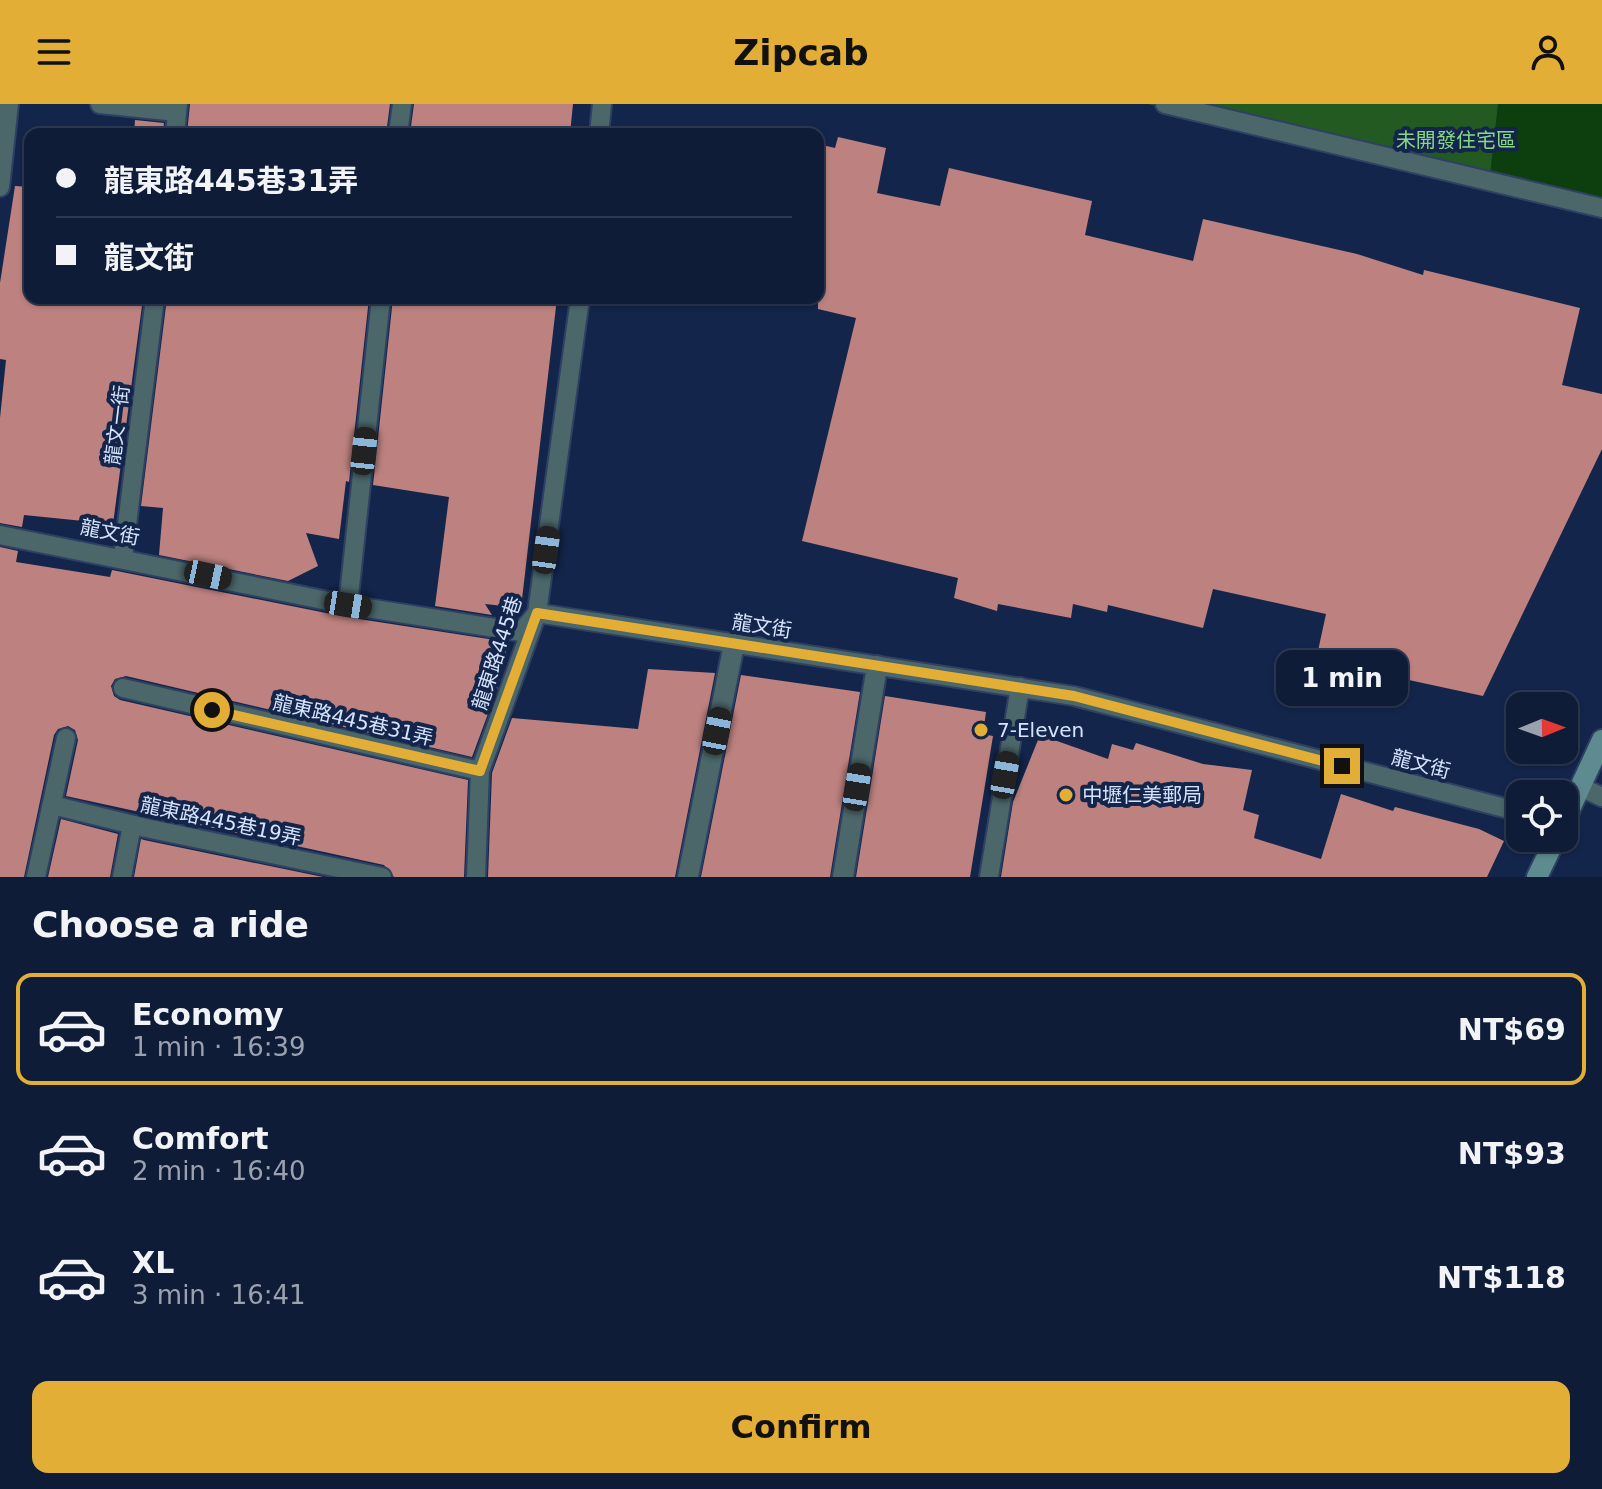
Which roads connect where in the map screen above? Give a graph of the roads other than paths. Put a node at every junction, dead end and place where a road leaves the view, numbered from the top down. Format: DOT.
graph roads {
  1 [pos="9,104"];
  2 [pos="100,104"];
  3 [pos="402,104"];
  4 [pos="602,104"];
  5 [pos="1165,104"];
  6 [pos="178,108"];
  7 [pos="176,128"];
  8 [pos="399,128"];
  9 [pos="600,128"];
  10 [pos="0,187"];
  11 [pos="1602,208"];
  12 [pos="154,304"];
  13 [pos="380,304"];
  14 [pos="579,304"];
  15 [pos="0,535"];
  16 [pos="123,557"];
  17 [pos="348,605"];
  18 [pos="537,613"];
  19 [pos="734,644"];
  20 [pos="877,666"];
  21 [pos="1020,687"];
  22 [pos="123,688"];
  23 [pos="66,738"];
  24 [pos="1602,740"];
  25 [pos="480,771"];
  26 [pos="1581,787"];
  27 [pos="1578,793"];
  28 [pos="1602,797"];
  29 [pos="52,805"];
  30 [pos="1506,808"];
  31 [pos="132,825"];
  32 [pos="1549,852"];
  33 [pos="36,877"];
  34 [pos="122,877"];
  35 [pos="382,877"];
  36 [pos="476,877"];
  37 [pos="688,877"];
  38 [pos="843,877"];
  39 [pos="989,877"];
  40 [pos="1537,877"];
  1 -- 10 [label="lane"];
  2 -- 6 [label="lane"];
  3 -- 8 [label="lane"];
  4 -- 9 [label="lane"];
  5 -- 11 [label="lane"];
  6 -- 7 [label="lane"];
  12 -- 16 [label="lane, 龍文一街"];
  13 -- 17 [label="lane"];
  14 -- 18 [label="lane, 龍東路445巷"];
  15 -- 16 [label="lane, 龍文街"];
  16 -- 17 [label="lane, 龍文街"];
  17 -- 18 [label="lane, 龍文街"];
  18 -- 19 [label="lane, 龍文街"];
  18 -- 25 [label="lane, 龍東路445巷"];
  19 -- 20 [label="lane, 龍文街"];
  19 -- 37 [label="street"];
  20 -- 21 [label="lane, 龍文街"];
  20 -- 38 [label="street"];
  21 -- 30 [label="lane, 龍文街"];
  21 -- 39 [label="lane"];
  22 -- 25 [label="lane, 龍東路445巷31弄"];
  23 -- 29 [label="lane"];
  24 -- 26 [label="main road"];
  25 -- 36 [label="lane, 龍東路445巷"];
  26 -- 27 [label="main road"];
  26 -- 28 [label="lane"];
  29 -- 31 [label="lane, 龍東路445巷19弄"];
  29 -- 33 [label="lane"];
  31 -- 34 [label="lane"];
  31 -- 35 [label="lane, 龍東路445巷19弄"];
  32 -- 40 [label="main road"];
}
